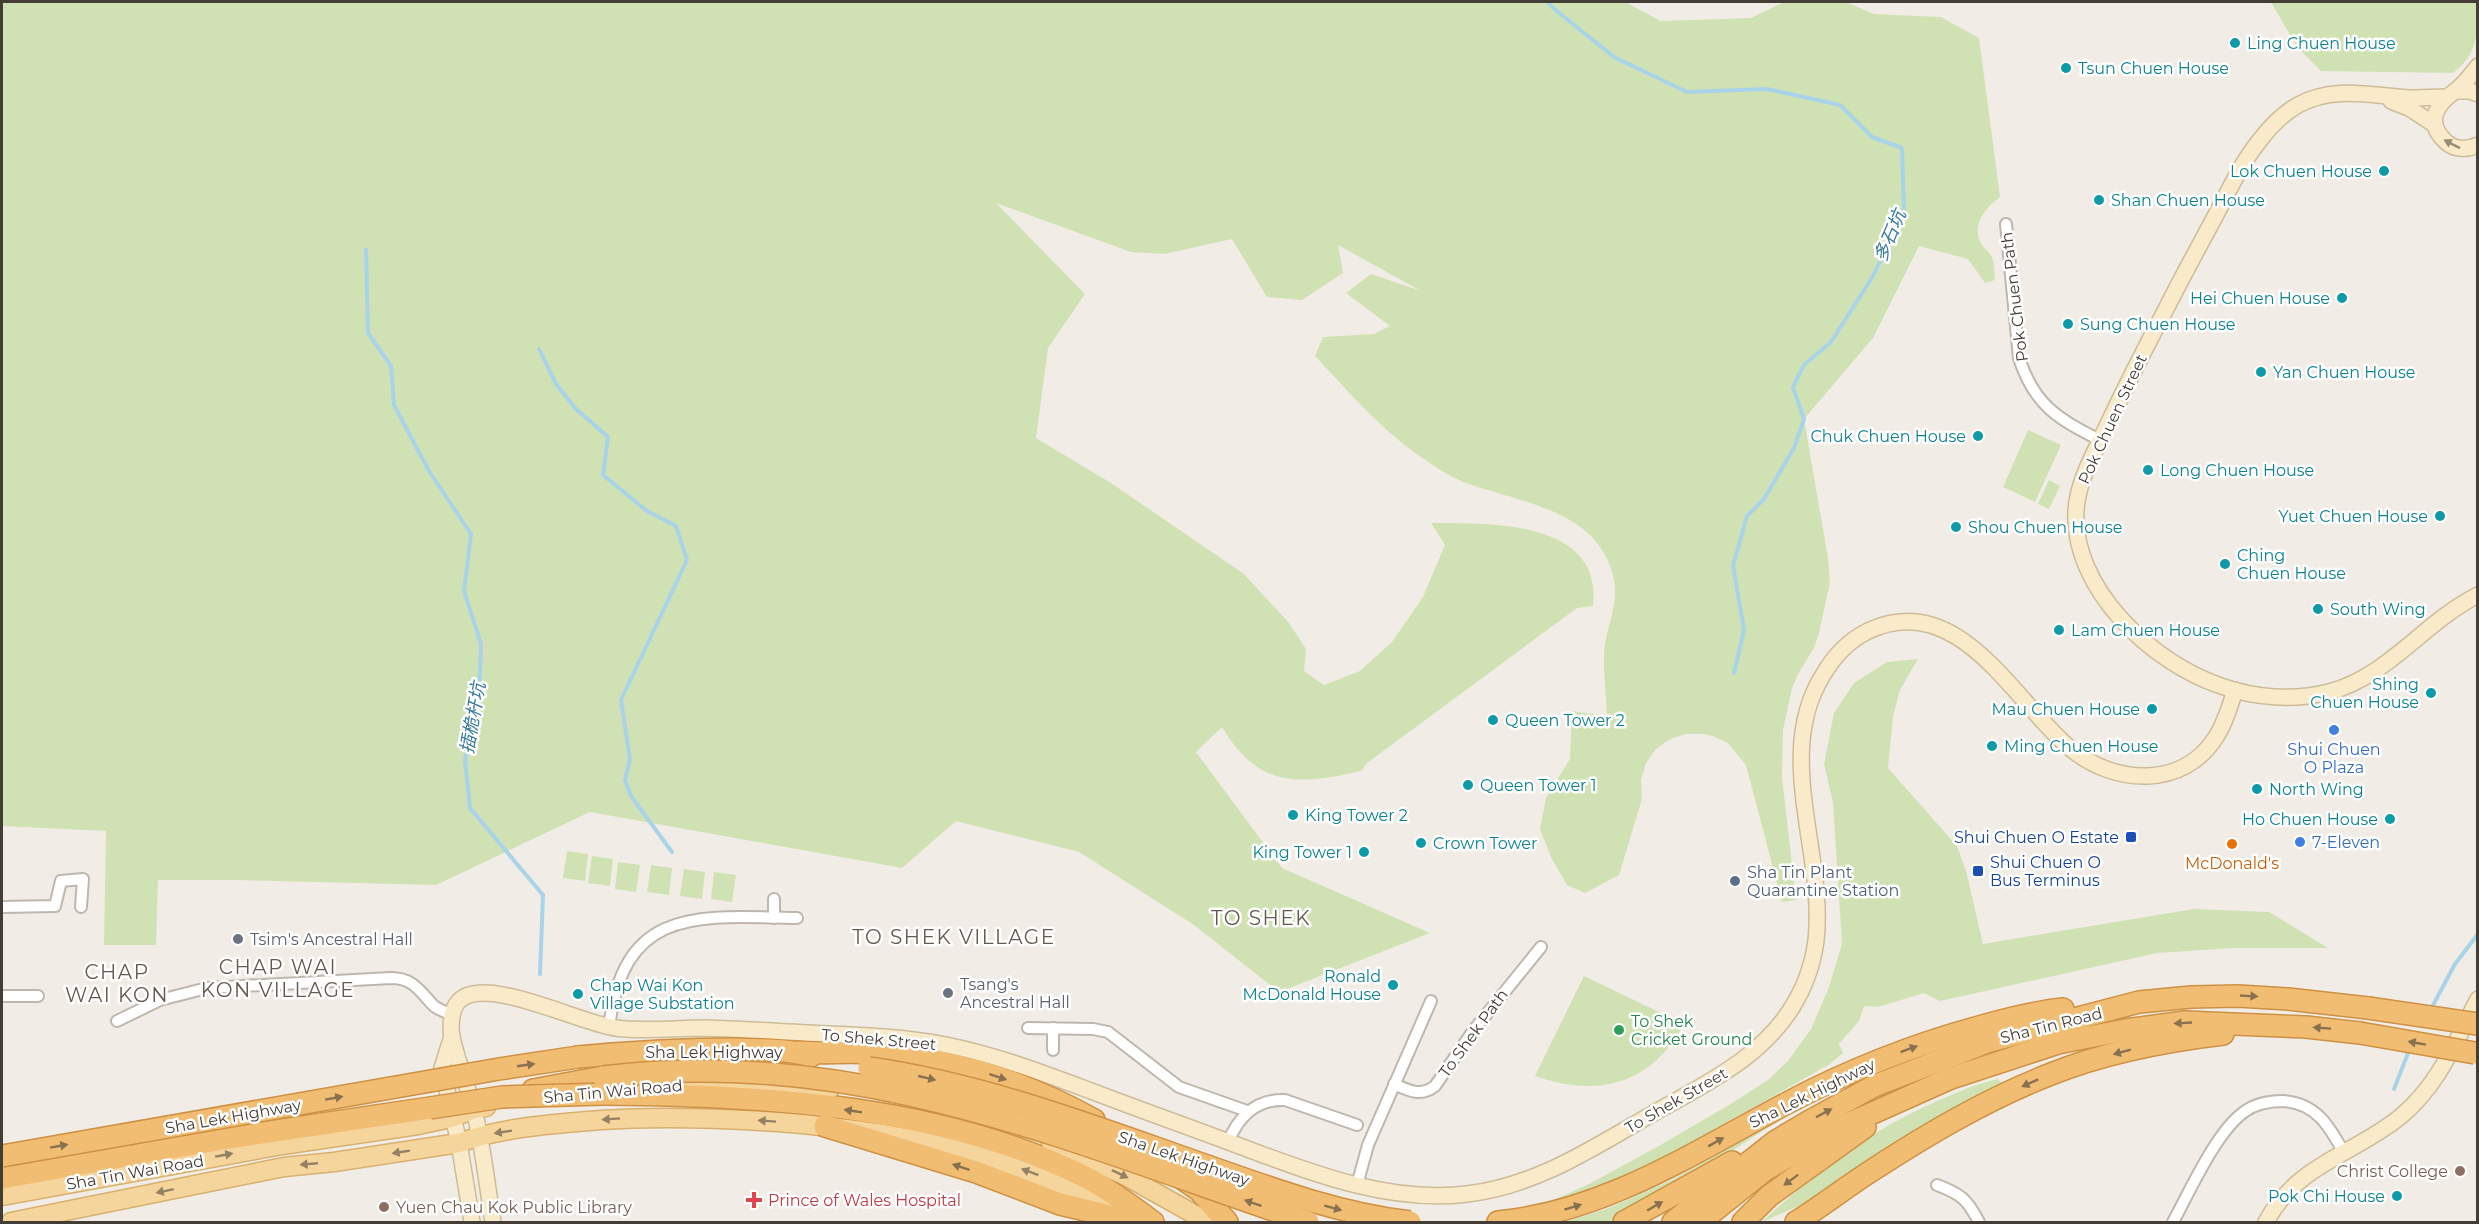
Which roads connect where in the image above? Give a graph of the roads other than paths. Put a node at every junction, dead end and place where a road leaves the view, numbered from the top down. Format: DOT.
graph roads {
  1 [pos="2478,66"];
  2 [pos="2478,93"];
  3 [pos="2451,94"];
  4 [pos="2377,95"];
  5 [pos="2435,125"];
  6 [pos="2478,145"];
  7 [pos="2006,224"];
  8 [pos="2100,440"];
  9 [pos="2478,595"];
  10 [pos="2235,690"];
  11 [pos="774,899"];
  12 [pos="2,907"];
  13 [pos="81,907"];
  14 [pos="774,918"];
  15 [pos="797,918"];
  16 [pos="1540,947"];
  17 [pos="2,996"];
  18 [pos="38,996"];
  19 [pos="2478,999"];
  20 [pos="1431,1001"];
  21 [pos="2139,1002"];
  22 [pos="452,1015"];
  23 [pos="117,1021"];
  24 [pos="2478,1024"];
  25 [pos="2283,1026"];
  26 [pos="609,1028"];
  27 [pos="1028,1028"];
  28 [pos="1053,1028"];
  29 [pos="452,1036"];
  30 [pos="1053,1050"];
  31 [pos="799,1052"];
  32 [pos="2476,1053"];
  33 [pos="1394,1084"];
  34 [pos="502,1097"];
  35 [pos="1904,1099"];
  36 [pos="474,1109"];
  37 [pos="1247,1111"];
  38 [pos="452,1118"];
  39 [pos="1357,1125"];
  40 [pos="825,1126"];
  41 [pos="478,1136"];
  42 [pos="1776,1141"];
  43 [pos="1228,1142"];
  44 [pos="459,1143"];
  45 [pos="2343,1151"];
  46 [pos="2,1156"];
  47 [pos="2,1178"];
  48 [pos="1357,1185"];
  49 [pos="1937,1185"];
  50 [pos="2,1196"];
  51 [pos="11,1222"];
  52 [pos="472,1222"];
  53 [pos="493,1222"];
  54 [pos="1135,1222"];
  55 [pos="1148,1222"];
  56 [pos="1153,1222"];
  57 [pos="1208,1222"];
  58 [pos="1227,1222"];
  59 [pos="1308,1222"];
  60 [pos="1410,1222"];
  61 [pos="1498,1222"];
  62 [pos="1624,1222"];
  63 [pos="1673,1222"];
  64 [pos="1700,1222"];
  65 [pos="1743,1222"];
  66 [pos="1796,1222"];
  67 [pos="1979,1222"];
  68 [pos="2172,1222"];
  69 [pos="2266,1222"];
  1 -- 3 [label="street"];
  2 -- 3 [label="street, Pok Chuen Street"];
  3 -- 4 [label="street, Pok Chuen Street"];
  3 -- 5 [label="street"];
  4 -- 5 [label="street, Pok Chuen Street"];
  4 -- 8 [label="street, Pok Chuen Street"];
  6 -- 5 [label="street, Pok Chuen Street, one-way"];
  7 -- 8 [label="street, Pok Chuen Path"];
  8 -- 10 [label="street, Pok Chuen Street"];
  9 -- 10 [label="street, Pok Chuen Street"];
  10 -- 48 [label="street, To Shek Street"];
  11 -- 14 [label="street"];
  12 -- 13 [label="street"];
  14 -- 15 [label="street"];
  14 -- 26 [label="street"];
  16 -- 33 [label="street, To Shek Path"];
  17 -- 18 [label="street"];
  19 -- 45 [label="street"];
  20 -- 33 [label="street"];
  21 -- 24 [label="highway, Sha Tin Road, one-way, bridge"];
  42 -- 21 [label="highway, Sha Tin Road, one-way"];
  61 -- 21 [label="highway, Sha Lek Highway, one-way"];
  22 -- 23 [label="street"];
  22 -- 26 [label="street, To Shek Street"];
  22 -- 29 [label="street"];
  32 -- 25 [label="highway, Sha Tin Road, one-way, bridge"];
  25 -- 35 [label="highway, Sha Tin Road, one-way"];
  25 -- 66 [label="highway, one-way"];
  26 -- 43 [label="street, To Shek Street"];
  27 -- 28 [label="street"];
  28 -- 30 [label="street"];
  28 -- 37 [label="street"];
  29 -- 36 [label="street"];
  29 -- 38 [label="street"];
  46 -- 31 [label="highway, Sha Lek Highway, one-way, bridge"];
  31 -- 58 [label="highway, one-way"];
  31 -- 60 [label="highway, Sha Lek Highway, one-way, bridge"];
  33 -- 48 [label="street"];
  34 -- 47 [label="highway, Sha Lek Highway, bridge"];
  56 -- 34 [label="highway, one-way, bridge"];
  59 -- 34 [label="highway, Sha Lek Highway, one-way, bridge"];
  35 -- 64 [label="highway, Sha Tin Road"];
  35 -- 65 [label="highway, one-way"];
  36 -- 38 [label="main road, Sha Tin Wai Road"];
  36 -- 41 [label="street"];
  36 -- 57 [label="main road, Sha Tin Wai Road, one-way"];
  37 -- 39 [label="street"];
  37 -- 43 [label="street"];
  38 -- 44 [label="street"];
  50 -- 38 [label="main road, Sha Tin Wai Road, one-way"];
  40 -- 41 [label="main road, Sha Tin Wai Road, one-way"];
  54 -- 40 [label="highway, one-way"];
  55 -- 40 [label="main road, Sha Tin Wai Road, one-way"];
  41 -- 44 [label="main road, Sha Tin Wai Road"];
  41 -- 53 [label="street"];
  62 -- 42 [label="highway, one-way"];
  42 -- 63 [label="highway, Sha Tin Road"];
  43 -- 48 [label="street, To Shek Street"];
  44 -- 51 [label="main road, Sha Tin Wai Road, one-way"];
  44 -- 52 [label="street"];
  45 -- 68 [label="street"];
  45 -- 69 [label="street"];
  49 -- 67 [label="street"];
}
